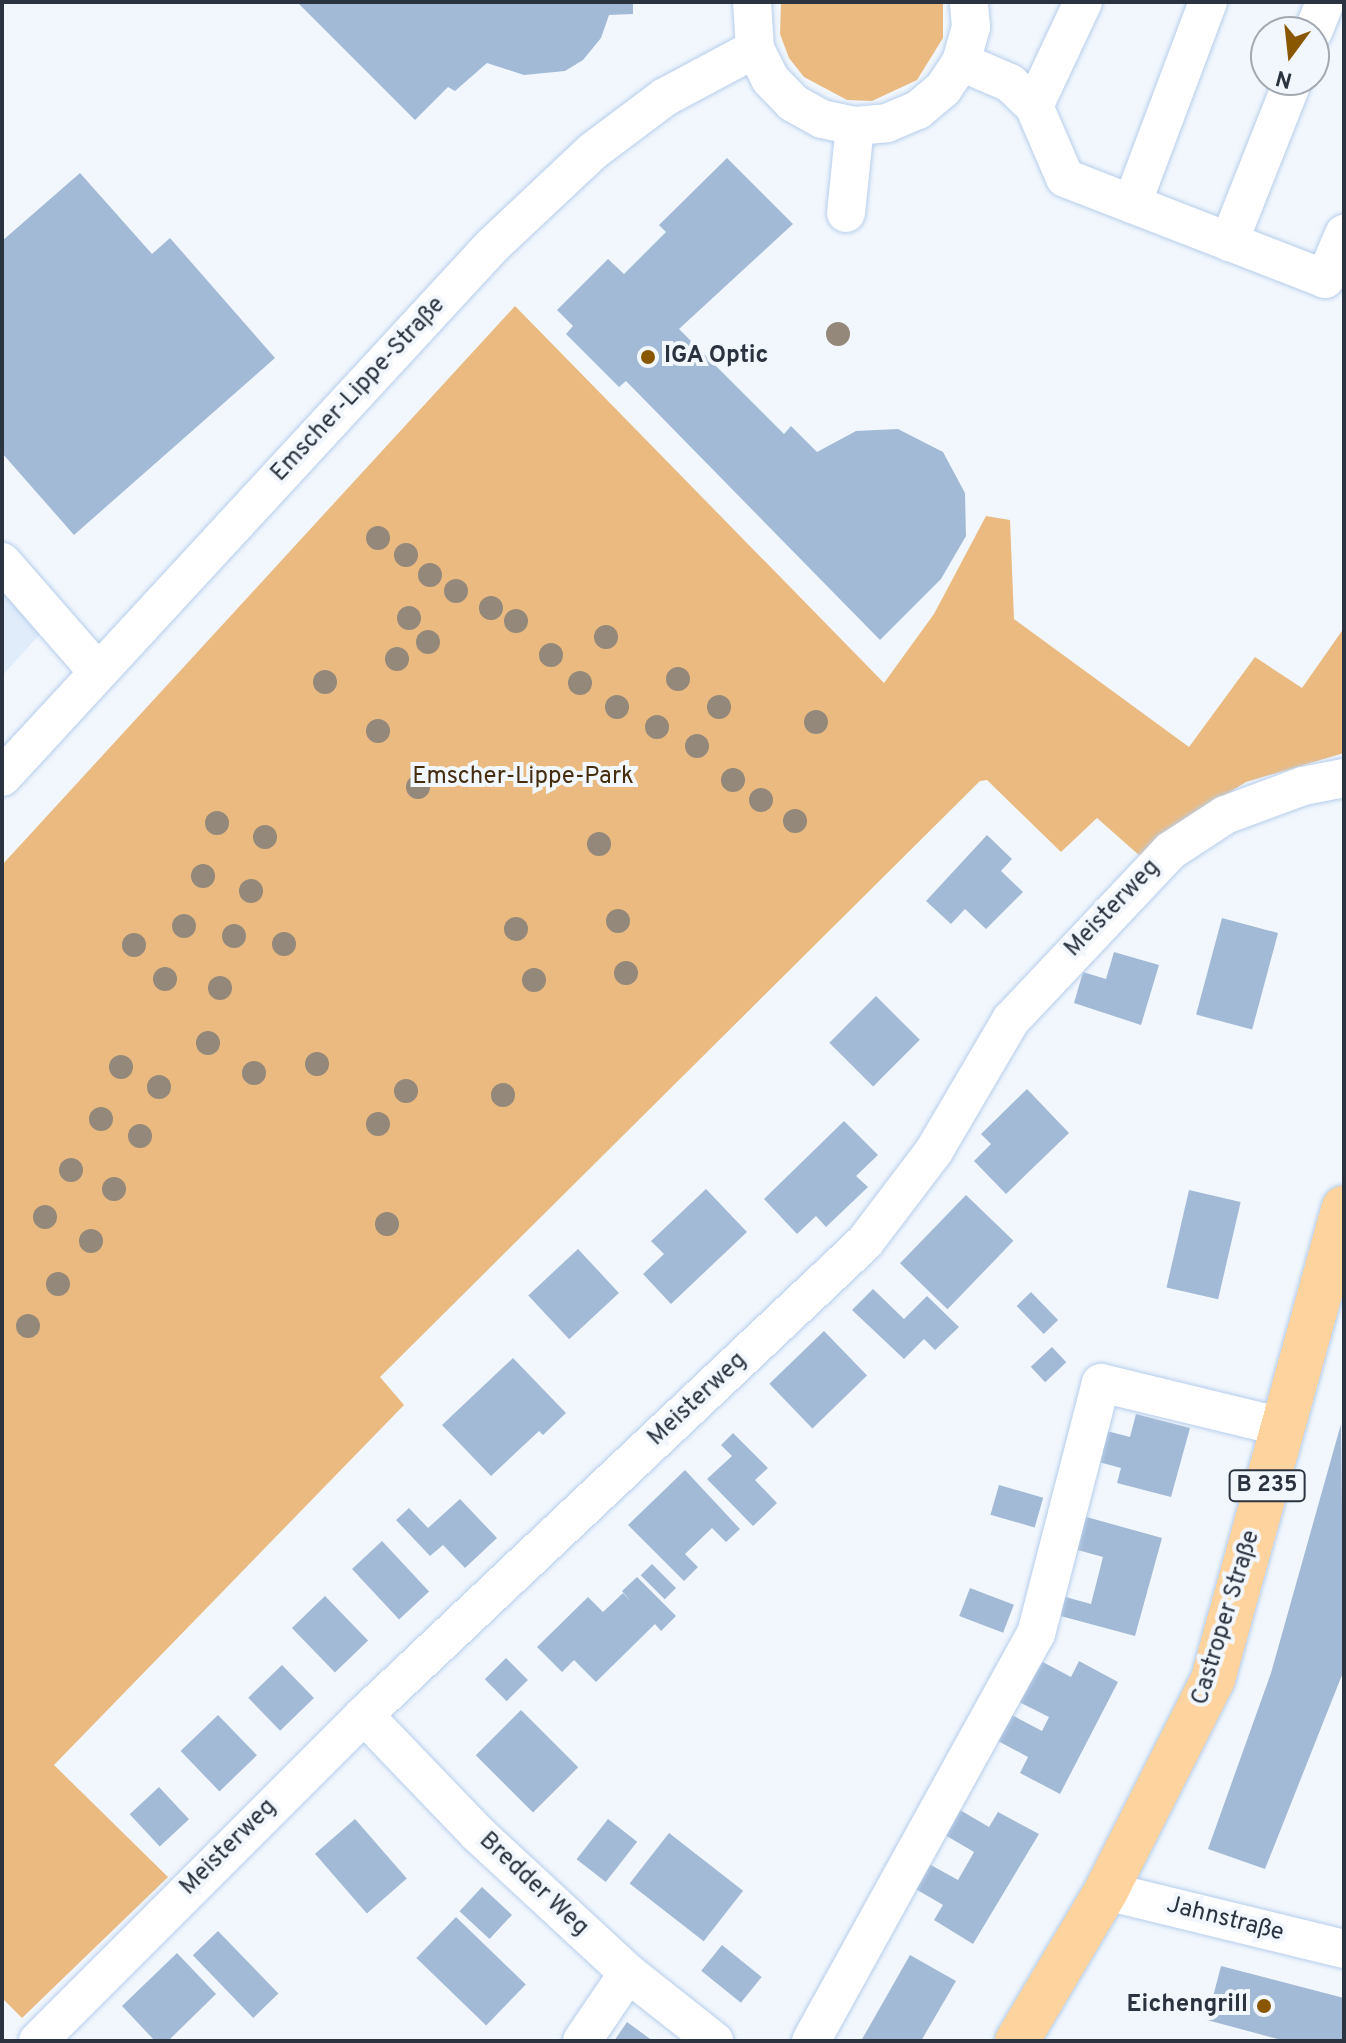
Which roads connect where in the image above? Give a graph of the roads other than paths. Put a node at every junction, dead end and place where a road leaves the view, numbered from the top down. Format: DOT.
graph roads {
  1 [pos="752,2"];
  2 [pos="969,2"];
  3 [pos="1083,2"];
  4 [pos="1208,2"];
  5 [pos="755,49"];
  6 [pos="961,62"];
  7 [pos="1287,96"];
  8 [pos="1034,106"];
  9 [pos="855,126"];
  10 [pos="1132,204"];
  11 [pos="846,213"];
  12 [pos="1344,234"];
  13 [pos="1229,242"];
  14 [pos="2,562"];
  15 [pos="98,672"];
  16 [pos="2,777"];
  17 [pos="1344,778"];
  18 [pos="1344,1208"];
  19 [pos="1283,1427"];
  20 [pos="364,1715"];
  21 [pos="1106,1891"];
  22 [pos="1344,1949"];
  23 [pos="628,1973"];
  24 [pos="38,2041"];
  25 [pos="582,2041"];
  26 [pos="714,2041"];
  27 [pos="811,2041"];
  28 [pos="1017,2041"];
  1 -- 5 [label="street"];
  2 -- 6 [label="street"];
  3 -- 8 [label="street"];
  4 -- 10 [label="street"];
  5 -- 9 [label="street"];
  5 -- 15 [label="street, Emscher-Lippe-Straße"];
  6 -- 8 [label="street"];
  6 -- 9 [label="street"];
  7 -- 13 [label="street"];
  8 -- 10 [label="street"];
  9 -- 11 [label="street"];
  10 -- 13 [label="street"];
  12 -- 13 [label="street"];
  14 -- 15 [label="street"];
  15 -- 16 [label="street, Emscher-Lippe-Straße"];
  17 -- 20 [label="street, Meisterweg"];
  18 -- 19 [label="main road, Castroper Straße / B 235"];
  19 -- 21 [label="main road, Castroper Straße / B 235"];
  19 -- 27 [label="street"];
  20 -- 23 [label="street, Bredder Weg"];
  20 -- 24 [label="street, Meisterweg"];
  21 -- 22 [label="street, Jahnstraße"];
  21 -- 28 [label="main road, Castroper Straße / B 235"];
  23 -- 25 [label="street"];
  23 -- 26 [label="street, Bredder Weg"];
}
